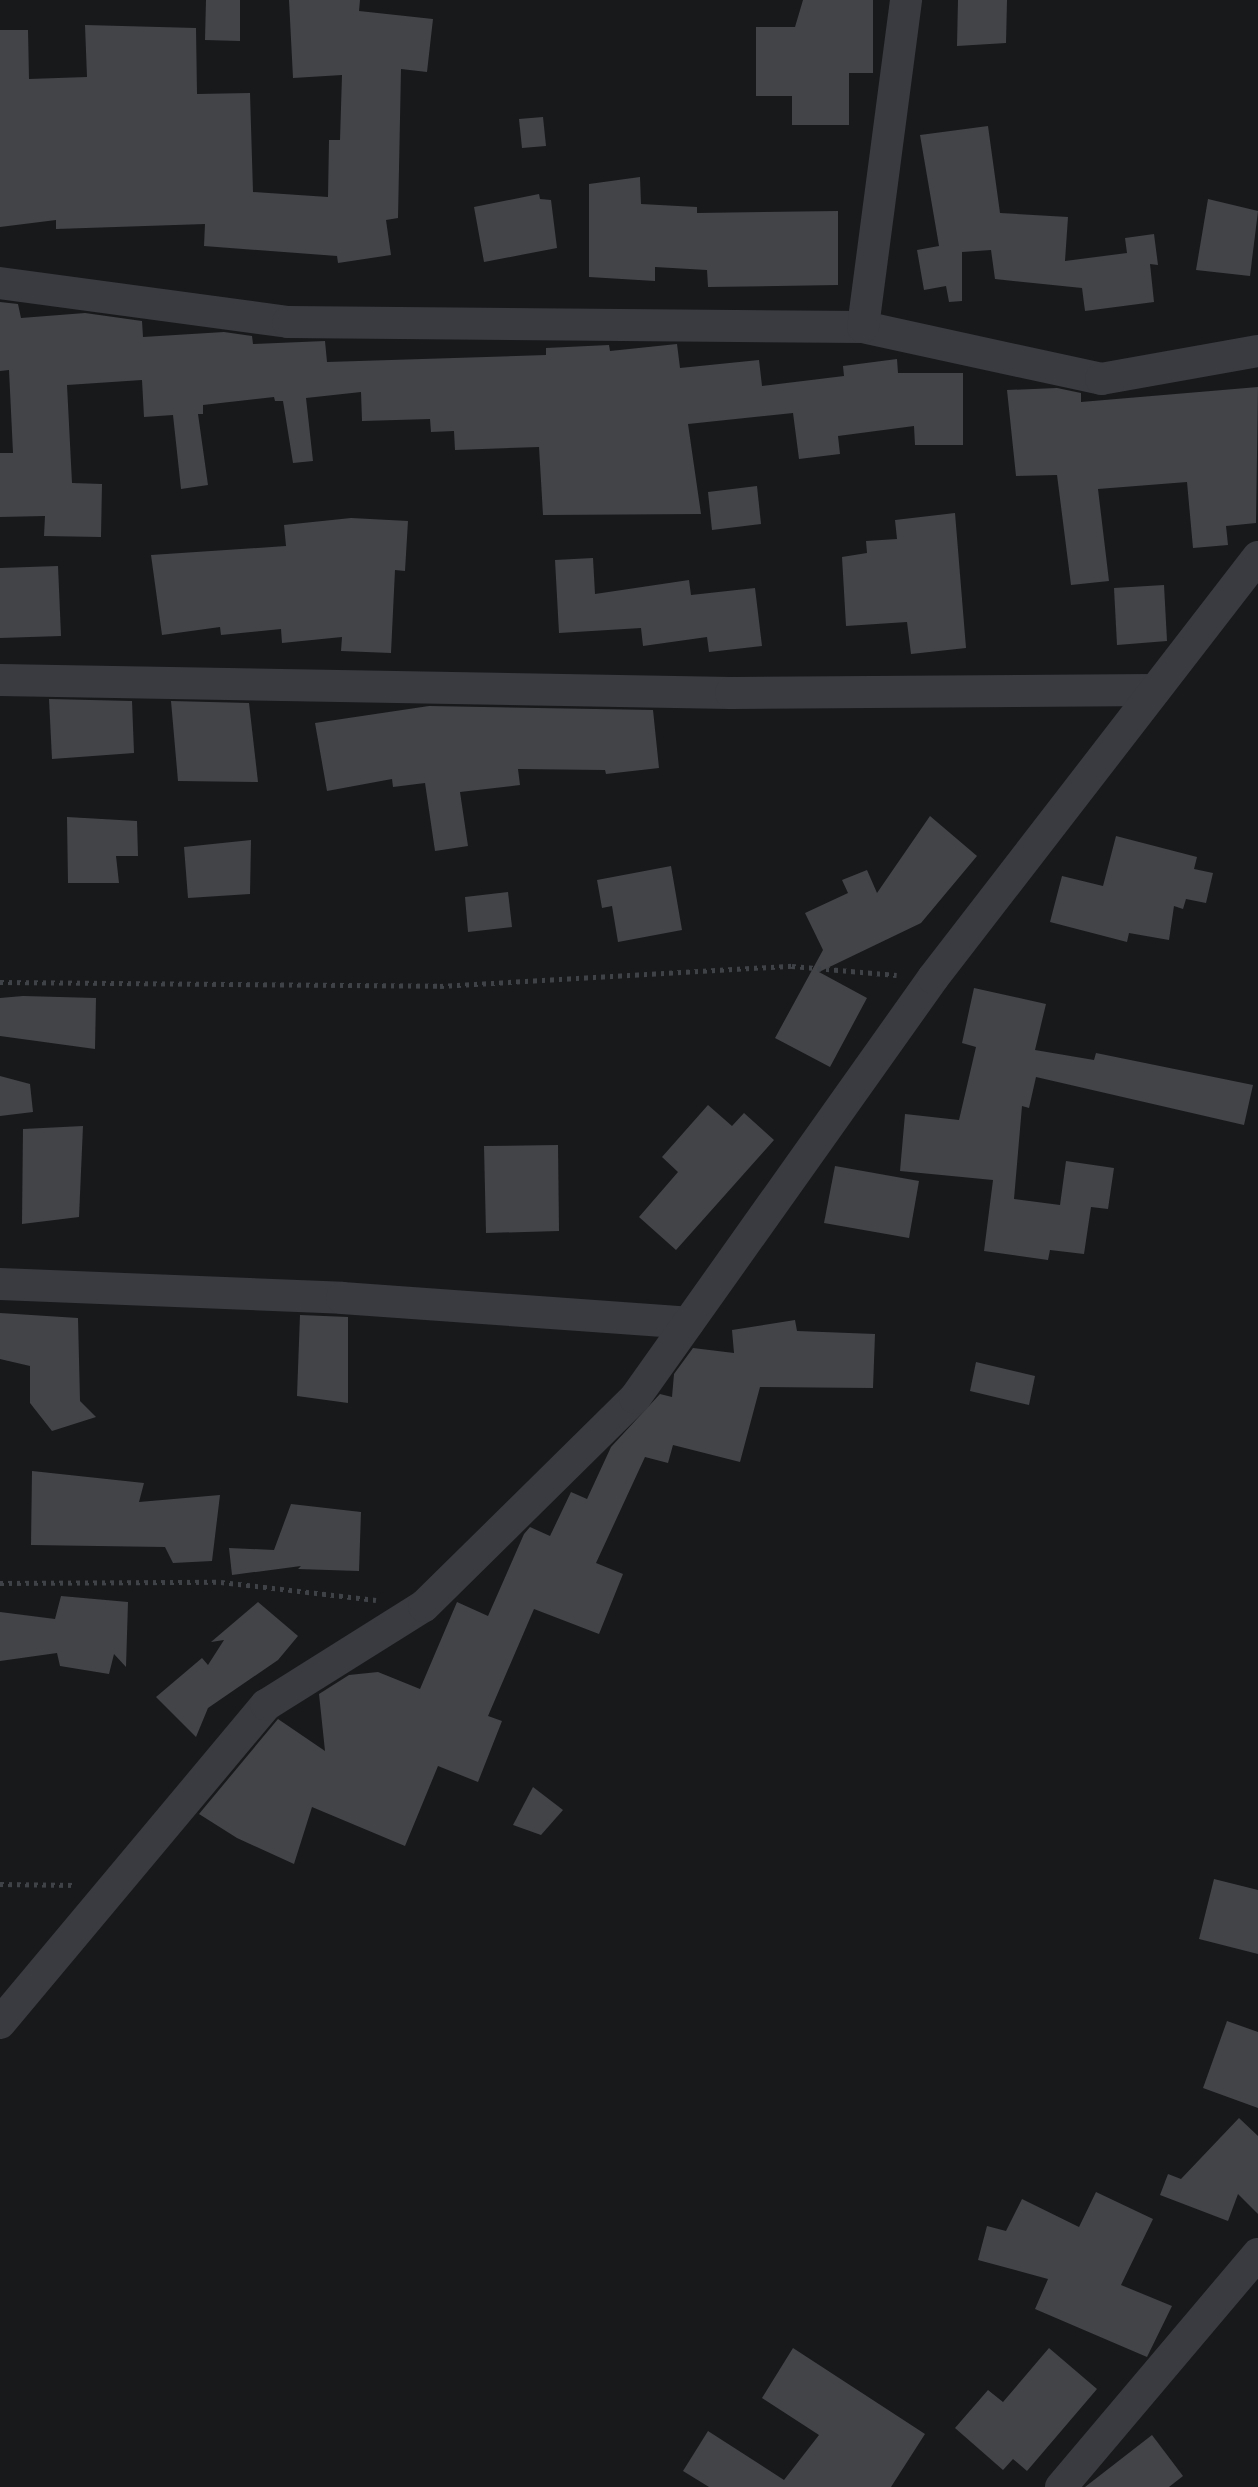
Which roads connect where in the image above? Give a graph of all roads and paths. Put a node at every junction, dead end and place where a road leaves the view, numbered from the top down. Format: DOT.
graph roads {
  1 [pos="906,0"];
  2 [pos="0,284"];
  3 [pos="863,327"];
  4 [pos="1258,351"];
  5 [pos="1258,557"];
  6 [pos="0,680"];
  7 [pos="1156,690"];
  8 [pos="933,978"];
  9 [pos="0,982"];
  10 [pos="0,1284"];
  11 [pos="688,1323"];
  12 [pos="0,1583"];
  13 [pos="424,1606"];
  14 [pos="0,1884"];
  15 [pos="116,1885"];
  16 [pos="0,2023"];
  17 [pos="1258,2254"];
  18 [pos="1061,2487"];
  1 -- 3 [label="street"];
  2 -- 3 [label="street"];
  3 -- 4 [label="street"];
  5 -- 7 [label="street"];
  6 -- 7 [label="street"];
  7 -- 8 [label="street"];
  8 -- 9 [label="path"];
  8 -- 11 [label="street"];
  10 -- 11 [label="street"];
  11 -- 13 [label="street"];
  12 -- 13 [label="path"];
  13 -- 15 [label="street"];
  14 -- 15 [label="path"];
  15 -- 16 [label="street"];
  17 -- 18 [label="street"];
}
